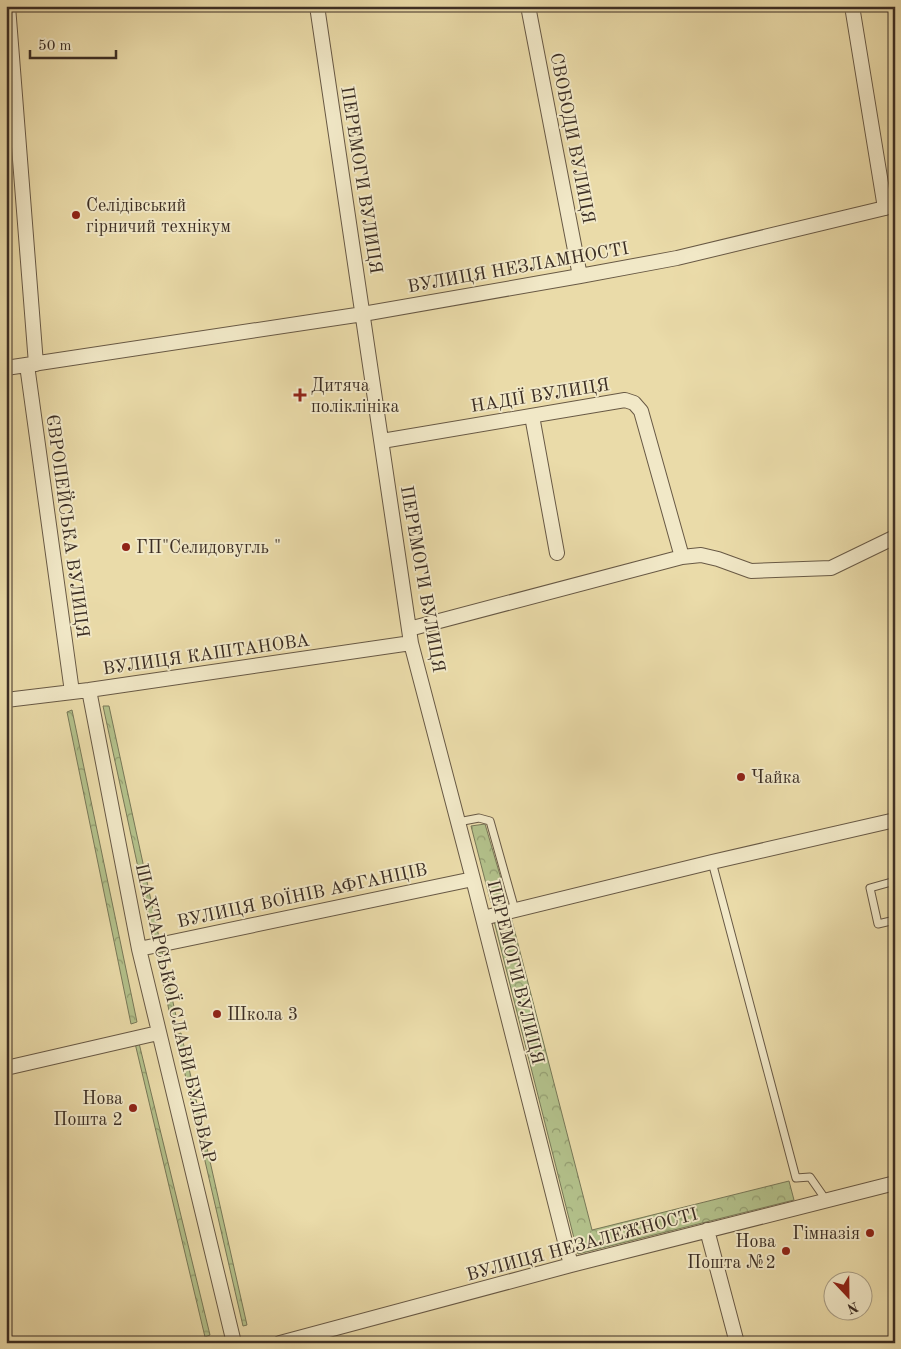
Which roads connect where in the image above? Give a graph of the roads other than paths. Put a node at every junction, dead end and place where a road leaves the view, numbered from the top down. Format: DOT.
graph roads {
  1 [pos="8,6"];
  2 [pos="317,6"];
  3 [pos="528,6"];
  4 [pos="852,6"];
  5 [pos="890,206"];
  6 [pos="580,276"];
  7 [pos="363,314"];
  8 [pos="31,365"];
  9 [pos="6,368"];
  10 [pos="532,416"];
  11 [pos="382,441"];
  12 [pos="895,537"];
  13 [pos="557,553"];
  14 [pos="682,557"];
  15 [pos="410,636"];
  16 [pos="88,690"];
  17 [pos="72,692"];
  18 [pos="6,700"];
  19 [pos="895,820"];
  20 [pos="458,822"];
  21 [pos="712,862"];
  22 [pos="473,879"];
  23 [pos="895,881"];
  24 [pos="515,910"];
  25 [pos="483,918"];
  26 [pos="895,920"];
  27 [pos="139,949"];
  28 [pos="158,1033"];
  29 [pos="6,1068"];
  30 [pos="895,1183"];
  31 [pos="826,1200"];
  32 [pos="707,1230"];
  33 [pos="571,1266"];
  34 [pos="234,1343"];
  35 [pos="280,1343"];
  36 [pos="737,1343"];
  1 -- 8 [label="street, ЄВРОПЕЙСЬКА ВУЛИЦЯ"];
  2 -- 7 [label="street, ПЕРЕМОГИ ВУЛИЦЯ"];
  3 -- 6 [label="street, СВОБОДИ ВУЛИЦЯ"];
  4 -- 5 [label="street"];
  5 -- 6 [label="street, ВУЛИЦЯ НЕЗЛАМНОСТІ"];
  6 -- 7 [label="street, ВУЛИЦЯ НЕЗЛАМНОСТІ"];
  7 -- 8 [label="street, ВУЛИЦЯ НЕЗЛАМНОСТІ"];
  7 -- 11 [label="street, ПЕРЕМОГИ ВУЛИЦЯ"];
  8 -- 9 [label="street, ВУЛИЦЯ НЕЗЛАМНОСТІ"];
  8 -- 17 [label="street, ЄВРОПЕЙСЬКА ВУЛИЦЯ"];
  10 -- 11 [label="street, НАДІЇ ВУЛИЦЯ"];
  10 -- 13 [label="street"];
  10 -- 14 [label="street, НАДІЇ ВУЛИЦЯ"];
  11 -- 15 [label="street, ПЕРЕМОГИ ВУЛИЦЯ"];
  12 -- 14 [label="street, ВУЛИЦЯ КАШТАНОВА"];
  14 -- 15 [label="street, ВУЛИЦЯ КАШТАНОВА"];
  15 -- 16 [label="street, ВУЛИЦЯ КАШТАНОВА"];
  15 -- 20 [label="street, ПЕРЕМОГИ ВУЛИЦЯ"];
  16 -- 17 [label="street, ВУЛИЦЯ КАШТАНОВА"];
  16 -- 27 [label="street, ШАХТАРСЬКОЇ СЛАВИ БУЛЬВАР"];
  17 -- 18 [label="street, ВУЛИЦЯ КАШТАНОВА"];
  19 -- 21 [label="street"];
  20 -- 22 [label="street, ПЕРЕМОГИ ВУЛИЦЯ"];
  20 -- 24 [label="lane"];
  21 -- 24 [label="street"];
  21 -- 31 [label="lane"];
  22 -- 25 [label="street, ПЕРЕМОГИ ВУЛИЦЯ"];
  22 -- 27 [label="street, ВУЛИЦЯ ВОЇНІВ АФГАНЦІВ"];
  23 -- 26 [label="lane"];
  24 -- 25 [label="street"];
  25 -- 33 [label="street, ПЕРЕМОГИ ВУЛИЦЯ"];
  27 -- 28 [label="street, ШАХТАРСЬКОЇ СЛАВИ БУЛЬВАР"];
  28 -- 29 [label="street"];
  28 -- 34 [label="street, ШАХТАРСЬКОЇ СЛАВИ БУЛЬВАР"];
  30 -- 31 [label="street, ВУЛИЦЯ НЕЗАЛЕЖНОСТІ"];
  31 -- 32 [label="street, ВУЛИЦЯ НЕЗАЛЕЖНОСТІ"];
  32 -- 33 [label="street, ВУЛИЦЯ НЕЗАЛЕЖНОСТІ"];
  32 -- 36 [label="street"];
  33 -- 35 [label="street, ВУЛИЦЯ НЕЗАЛЕЖНОСТІ"];
}
